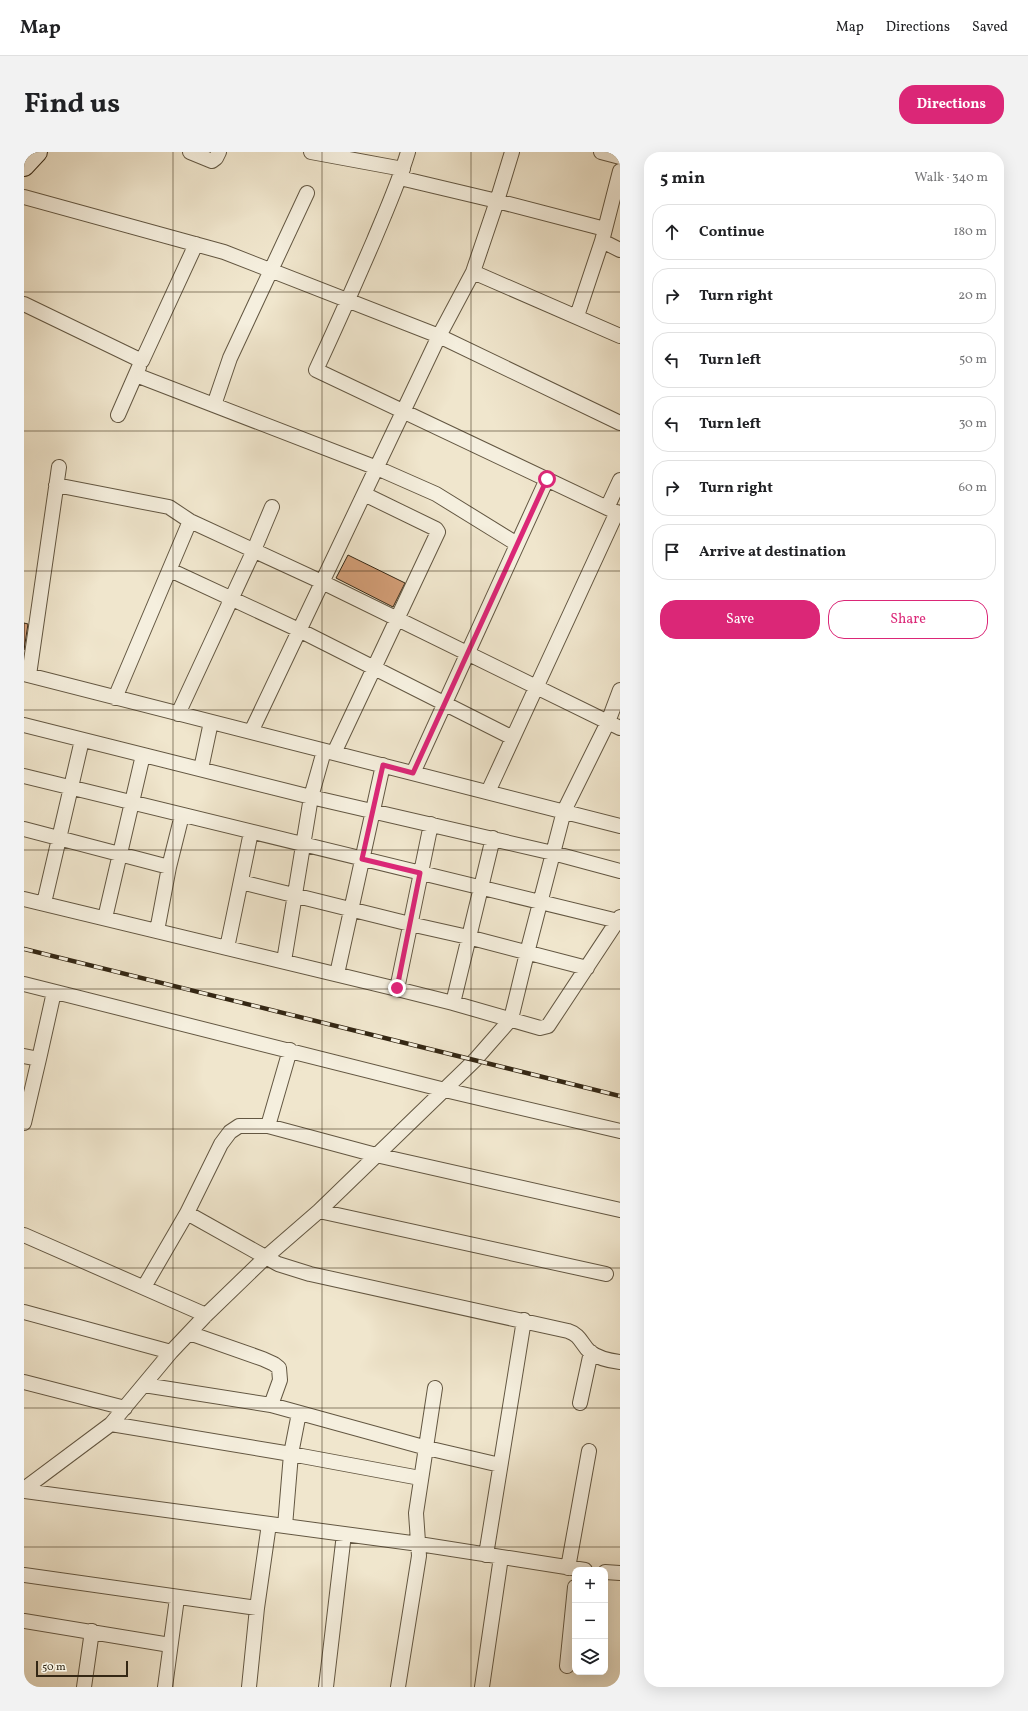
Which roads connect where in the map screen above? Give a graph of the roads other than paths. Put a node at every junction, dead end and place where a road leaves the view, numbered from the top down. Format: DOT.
graph roads {
  1 [pos="190,152"];
  2 [pos="219,152"];
  3 [pos="311,152"];
  4 [pos="408,152"];
  5 [pos="512,152"];
  6 [pos="601,152"];
  7 [pos="620,157"];
  8 [pos="620,171"];
  9 [pos="401,173"];
  10 [pos="307,193"];
  11 [pos="24,197"];
  12 [pos="498,201"];
  13 [pos="603,235"];
  14 [pos="196,244"];
  15 [pos="620,250"];
  16 [pos="272,270"];
  17 [pos="473,272"];
  18 [pos="348,300"];
  19 [pos="24,304"];
  20 [pos="576,316"];
  21 [pos="439,336"];
  22 [pos="620,336"];
  23 [pos="142,361"];
  24 [pos="136,375"];
  25 [pos="214,405"];
  26 [pos="404,411"];
  27 [pos="118,415"];
  28 [pos="620,423"];
  29 [pos="59,467"];
  30 [pos="377,468"];
  31 [pos="547,479"];
  32 [pos="620,480"];
  33 [pos="56,485"];
  34 [pos="364,494"];
  35 [pos="272,507"];
  36 [pos="615,511"];
  37 [pos="190,522"];
  38 [pos="517,544"];
  39 [pos="254,550"];
  40 [pos="170,570"];
  41 [pos="322,582"];
  42 [pos="231,599"];
  43 [pos="397,618"];
  44 [pos="300,630"];
  45 [pos="468,653"];
  46 [pos="374,668"];
  47 [pos="26,675"];
  48 [pos="536,687"];
  49 [pos="620,690"];
  50 [pos="115,698"];
  51 [pos="444,704"];
  52 [pos="178,714"];
  53 [pos="211,722"];
  54 [pos="614,725"];
  55 [pos="24,726"];
  56 [pos="251,732"];
  57 [pos="513,738"];
  58 [pos="82,740"];
  59 [pos="329,752"];
  60 [pos="143,755"];
  61 [pos="383,765"];
  62 [pos="201,769"];
  63 [pos="413,773"];
  64 [pos="24,776"];
  65 [pos="71,788"];
  66 [pos="488,792"];
  67 [pos="311,796"];
  68 [pos="132,803"];
  69 [pos="372,811"];
  70 [pos="564,811"];
  71 [pos="182,815"];
  72 [pos="431,824"];
  73 [pos="620,826"];
  74 [pos="24,829"];
  75 [pos="251,832"];
  76 [pos="59,838"];
  77 [pos="493,838"];
  78 [pos="303,844"];
  79 [pos="553,852"];
  80 [pos="120,854"];
  81 [pos="362,859"];
  82 [pos="170,867"];
  83 [pos="620,871"];
  84 [pos="420,873"];
  85 [pos="240,882"];
  86 [pos="480,889"];
  87 [pos="295,895"];
  88 [pos="24,899"];
  89 [pos="540,902"];
  90 [pos="44,903"];
  91 [pos="351,910"];
  92 [pos="105,918"];
  93 [pos="410,924"];
  94 [pos="618,925"];
  95 [pos="157,931"];
  96 [pos="468,937"];
  97 [pos="227,948"];
  98 [pos="527,953"];
  99 [pos="284,961"];
  100 [pos="587,968"];
  101 [pos="337,974"];
  102 [pos="24,984"];
  103 [pos="397,988"];
  104 [pos="54,992"];
  105 [pos="454,1003"];
  106 [pos="511,1019"];
  107 [pos="290,1050"];
  108 [pos="24,1056"];
  109 [pos="39,1060"];
  110 [pos="445,1090"];
  111 [pos="24,1122"];
  112 [pos="268,1126"];
  113 [pos="620,1131"];
  114 [pos="376,1155"];
  115 [pos="620,1210"];
  116 [pos="319,1211"];
  117 [pos="187,1213"];
  118 [pos="24,1235"];
  119 [pos="266,1257"];
  120 [pos="606,1274"];
  121 [pos="144,1287"];
  122 [pos="24,1312"];
  123 [pos="206,1315"];
  124 [pos="524,1320"];
  125 [pos="190,1334"];
  126 [pos="171,1352"];
  127 [pos="591,1352"];
  128 [pos="620,1362"];
  129 [pos="26,1385"];
  130 [pos="144,1385"];
  131 [pos="435,1388"];
  132 [pos="580,1402"];
  133 [pos="271,1405"];
  134 [pos="125,1408"];
  135 [pos="299,1413"];
  136 [pos="111,1424"];
  137 [pos="427,1448"];
  138 [pos="589,1451"];
  139 [pos="291,1454"];
  140 [pos="500,1465"];
  141 [pos="420,1478"];
  142 [pos="24,1490"];
  143 [pos="269,1524"];
  144 [pos="285,1526"];
  145 [pos="344,1534"];
  146 [pos="419,1544"];
  147 [pos="486,1555"];
  148 [pos="501,1558"];
  149 [pos="577,1567"];
  150 [pos="572,1568"];
  151 [pos="608,1572"];
  152 [pos="620,1574"];
  153 [pos="24,1575"];
  154 [pos="177,1598"];
  155 [pos="573,1603"];
  156 [pos="257,1608"];
  157 [pos="24,1621"];
  158 [pos="92,1631"];
  159 [pos="170,1645"];
  160 [pos="567,1666"];
  161 [pos="84,1687"];
  162 [pos="165,1687"];
  163 [pos="249,1687"];
  164 [pos="326,1687"];
  165 [pos="398,1687"];
  166 [pos="482,1687"];
  1 -- 2 [label="street"];
  3 -- 9 [label="street"];
  4 -- 9 [label="street"];
  5 -- 12 [label="street"];
  6 -- 7 [label="street"];
  8 -- 13 [label="street"];
  9 -- 12 [label="street"];
  9 -- 18 [label="street"];
  10 -- 16 [label="street"];
  11 -- 14 [label="street"];
  12 -- 13 [label="street"];
  12 -- 17 [label="street"];
  13 -- 15 [label="street"];
  13 -- 20 [label="street"];
  14 -- 16 [label="street"];
  14 -- 23 [label="street"];
  16 -- 18 [label="street"];
  16 -- 25 [label="street"];
  17 -- 20 [label="street"];
  17 -- 21 [label="street"];
  18 -- 21 [label="street"];
  18 -- 26 [label="street"];
  19 -- 23 [label="street"];
  20 -- 22 [label="street"];
  21 -- 26 [label="street"];
  21 -- 28 [label="street"];
  23 -- 24 [label="street"];
  24 -- 25 [label="street"];
  24 -- 27 [label="street"];
  25 -- 30 [label="street"];
  26 -- 30 [label="street"];
  26 -- 31 [label="street"];
  29 -- 33 [label="street"];
  30 -- 34 [label="street"];
  30 -- 38 [label="street"];
  31 -- 36 [label="street"];
  31 -- 38 [label="street"];
  32 -- 36 [label="street"];
  33 -- 37 [label="street"];
  33 -- 47 [label="street"];
  34 -- 41 [label="street"];
  34 -- 43 [label="street"];
  35 -- 39 [label="street"];
  36 -- 48 [label="street"];
  37 -- 39 [label="street"];
  37 -- 40 [label="street"];
  38 -- 45 [label="street"];
  39 -- 41 [label="street"];
  39 -- 42 [label="street"];
  40 -- 42 [label="street"];
  40 -- 50 [label="street"];
  41 -- 43 [label="street"];
  41 -- 44 [label="street"];
  42 -- 44 [label="street"];
  42 -- 52 [label="street"];
  43 -- 45 [label="street"];
  43 -- 46 [label="street"];
  44 -- 46 [label="street"];
  44 -- 56 [label="street"];
  45 -- 48 [label="street"];
  45 -- 51 [label="street"];
  46 -- 51 [label="street"];
  46 -- 59 [label="street"];
  47 -- 50 [label="street"];
  48 -- 54 [label="street"];
  48 -- 57 [label="street"];
  49 -- 54 [label="street"];
  50 -- 52 [label="street"];
  51 -- 57 [label="street"];
  51 -- 63 [label="street"];
  52 -- 53 [label="street"];
  53 -- 56 [label="street"];
  53 -- 62 [label="street"];
  54 -- 70 [label="street"];
  55 -- 58 [label="street"];
  56 -- 59 [label="street"];
  57 -- 66 [label="street"];
  58 -- 60 [label="street"];
  58 -- 65 [label="street"];
  59 -- 61 [label="street"];
  59 -- 67 [label="street"];
  60 -- 62 [label="street"];
  60 -- 68 [label="street"];
  61 -- 63 [label="street"];
  61 -- 69 [label="street"];
  62 -- 67 [label="street"];
  63 -- 66 [label="street"];
  64 -- 65 [label="street"];
  65 -- 68 [label="street"];
  65 -- 76 [label="street"];
  66 -- 70 [label="street"];
  67 -- 69 [label="street"];
  67 -- 78 [label="street"];
  68 -- 71 [label="street"];
  68 -- 80 [label="street"];
  69 -- 72 [label="street"];
  69 -- 81 [label="street"];
  70 -- 73 [label="street"];
  70 -- 79 [label="street"];
  71 -- 75 [label="street"];
  71 -- 82 [label="street"];
  72 -- 77 [label="street"];
  72 -- 84 [label="street"];
  74 -- 76 [label="street"];
  75 -- 78 [label="street"];
  75 -- 85 [label="street"];
  76 -- 80 [label="street"];
  76 -- 90 [label="street"];
  77 -- 79 [label="street"];
  77 -- 86 [label="street"];
  78 -- 81 [label="street"];
  78 -- 87 [label="street"];
  79 -- 83 [label="street"];
  79 -- 89 [label="street"];
  80 -- 82 [label="street"];
  80 -- 92 [label="street"];
  81 -- 84 [label="street"];
  81 -- 91 [label="street"];
  82 -- 95 [label="street"];
  84 -- 86 [label="street"];
  84 -- 93 [label="street"];
  85 -- 87 [label="street"];
  85 -- 97 [label="street"];
  86 -- 89 [label="street"];
  86 -- 96 [label="street"];
  87 -- 91 [label="street"];
  87 -- 99 [label="street"];
  88 -- 90 [label="street"];
  89 -- 94 [label="street"];
  89 -- 98 [label="street"];
  90 -- 92 [label="street"];
  91 -- 93 [label="street"];
  91 -- 101 [label="street"];
  92 -- 95 [label="street"];
  93 -- 96 [label="street"];
  93 -- 103 [label="street"];
  94 -- 100 [label="street"];
  95 -- 97 [label="street"];
  96 -- 98 [label="street"];
  96 -- 105 [label="street"];
  97 -- 99 [label="street"];
  98 -- 100 [label="street"];
  98 -- 106 [label="street"];
  99 -- 101 [label="street"];
  100 -- 106 [label="street"];
  101 -- 103 [label="street"];
  102 -- 104 [label="street"];
  103 -- 105 [label="street"];
  104 -- 107 [label="street"];
  104 -- 109 [label="street"];
  105 -- 106 [label="street"];
  106 -- 110 [label="street"];
  107 -- 110 [label="street"];
  107 -- 112 [label="street"];
  108 -- 109 [label="street"];
  109 -- 111 [label="street"];
  110 -- 113 [label="street"];
  110 -- 114 [label="street"];
  112 -- 114 [label="street"];
  112 -- 117 [label="street"];
  114 -- 115 [label="street"];
  114 -- 116 [label="street"];
  116 -- 119 [label="street"];
  116 -- 120 [label="street"];
  117 -- 119 [label="street"];
  117 -- 121 [label="street"];
  118 -- 121 [label="street"];
  119 -- 123 [label="street"];
  119 -- 124 [label="street"];
  121 -- 123 [label="street"];
  122 -- 126 [label="street"];
  123 -- 125 [label="street"];
  124 -- 127 [label="street"];
  124 -- 140 [label="street"];
  125 -- 126 [label="street"];
  125 -- 133 [label="street"];
  126 -- 130 [label="street"];
  127 -- 128 [label="street"];
  127 -- 132 [label="street"];
  129 -- 134 [label="street"];
  130 -- 133 [label="street"];
  130 -- 134 [label="street"];
  131 -- 137 [label="street"];
  133 -- 135 [label="street"];
  134 -- 136 [label="street"];
  135 -- 137 [label="street"];
  135 -- 139 [label="street"];
  136 -- 139 [label="street"];
  136 -- 142 [label="street"];
  137 -- 140 [label="street"];
  137 -- 141 [label="street"];
  138 -- 149 [label="street"];
  139 -- 141 [label="street"];
  139 -- 144 [label="street"];
  140 -- 147 [label="street"];
  141 -- 146 [label="street"];
  142 -- 143 [label="street"];
  143 -- 144 [label="street"];
  143 -- 156 [label="street"];
  144 -- 145 [label="street"];
  145 -- 146 [label="street"];
  145 -- 164 [label="street"];
  146 -- 147 [label="street"];
  146 -- 165 [label="street"];
  147 -- 148 [label="street"];
  148 -- 150 [label="street"];
  148 -- 166 [label="street"];
  151 -- 152 [label="street"];
  153 -- 154 [label="street"];
  154 -- 156 [label="street"];
  154 -- 159 [label="street"];
  155 -- 160 [label="street"];
  156 -- 163 [label="street"];
  157 -- 158 [label="street"];
  158 -- 159 [label="street"];
  158 -- 161 [label="street"];
  159 -- 162 [label="street"];
}
